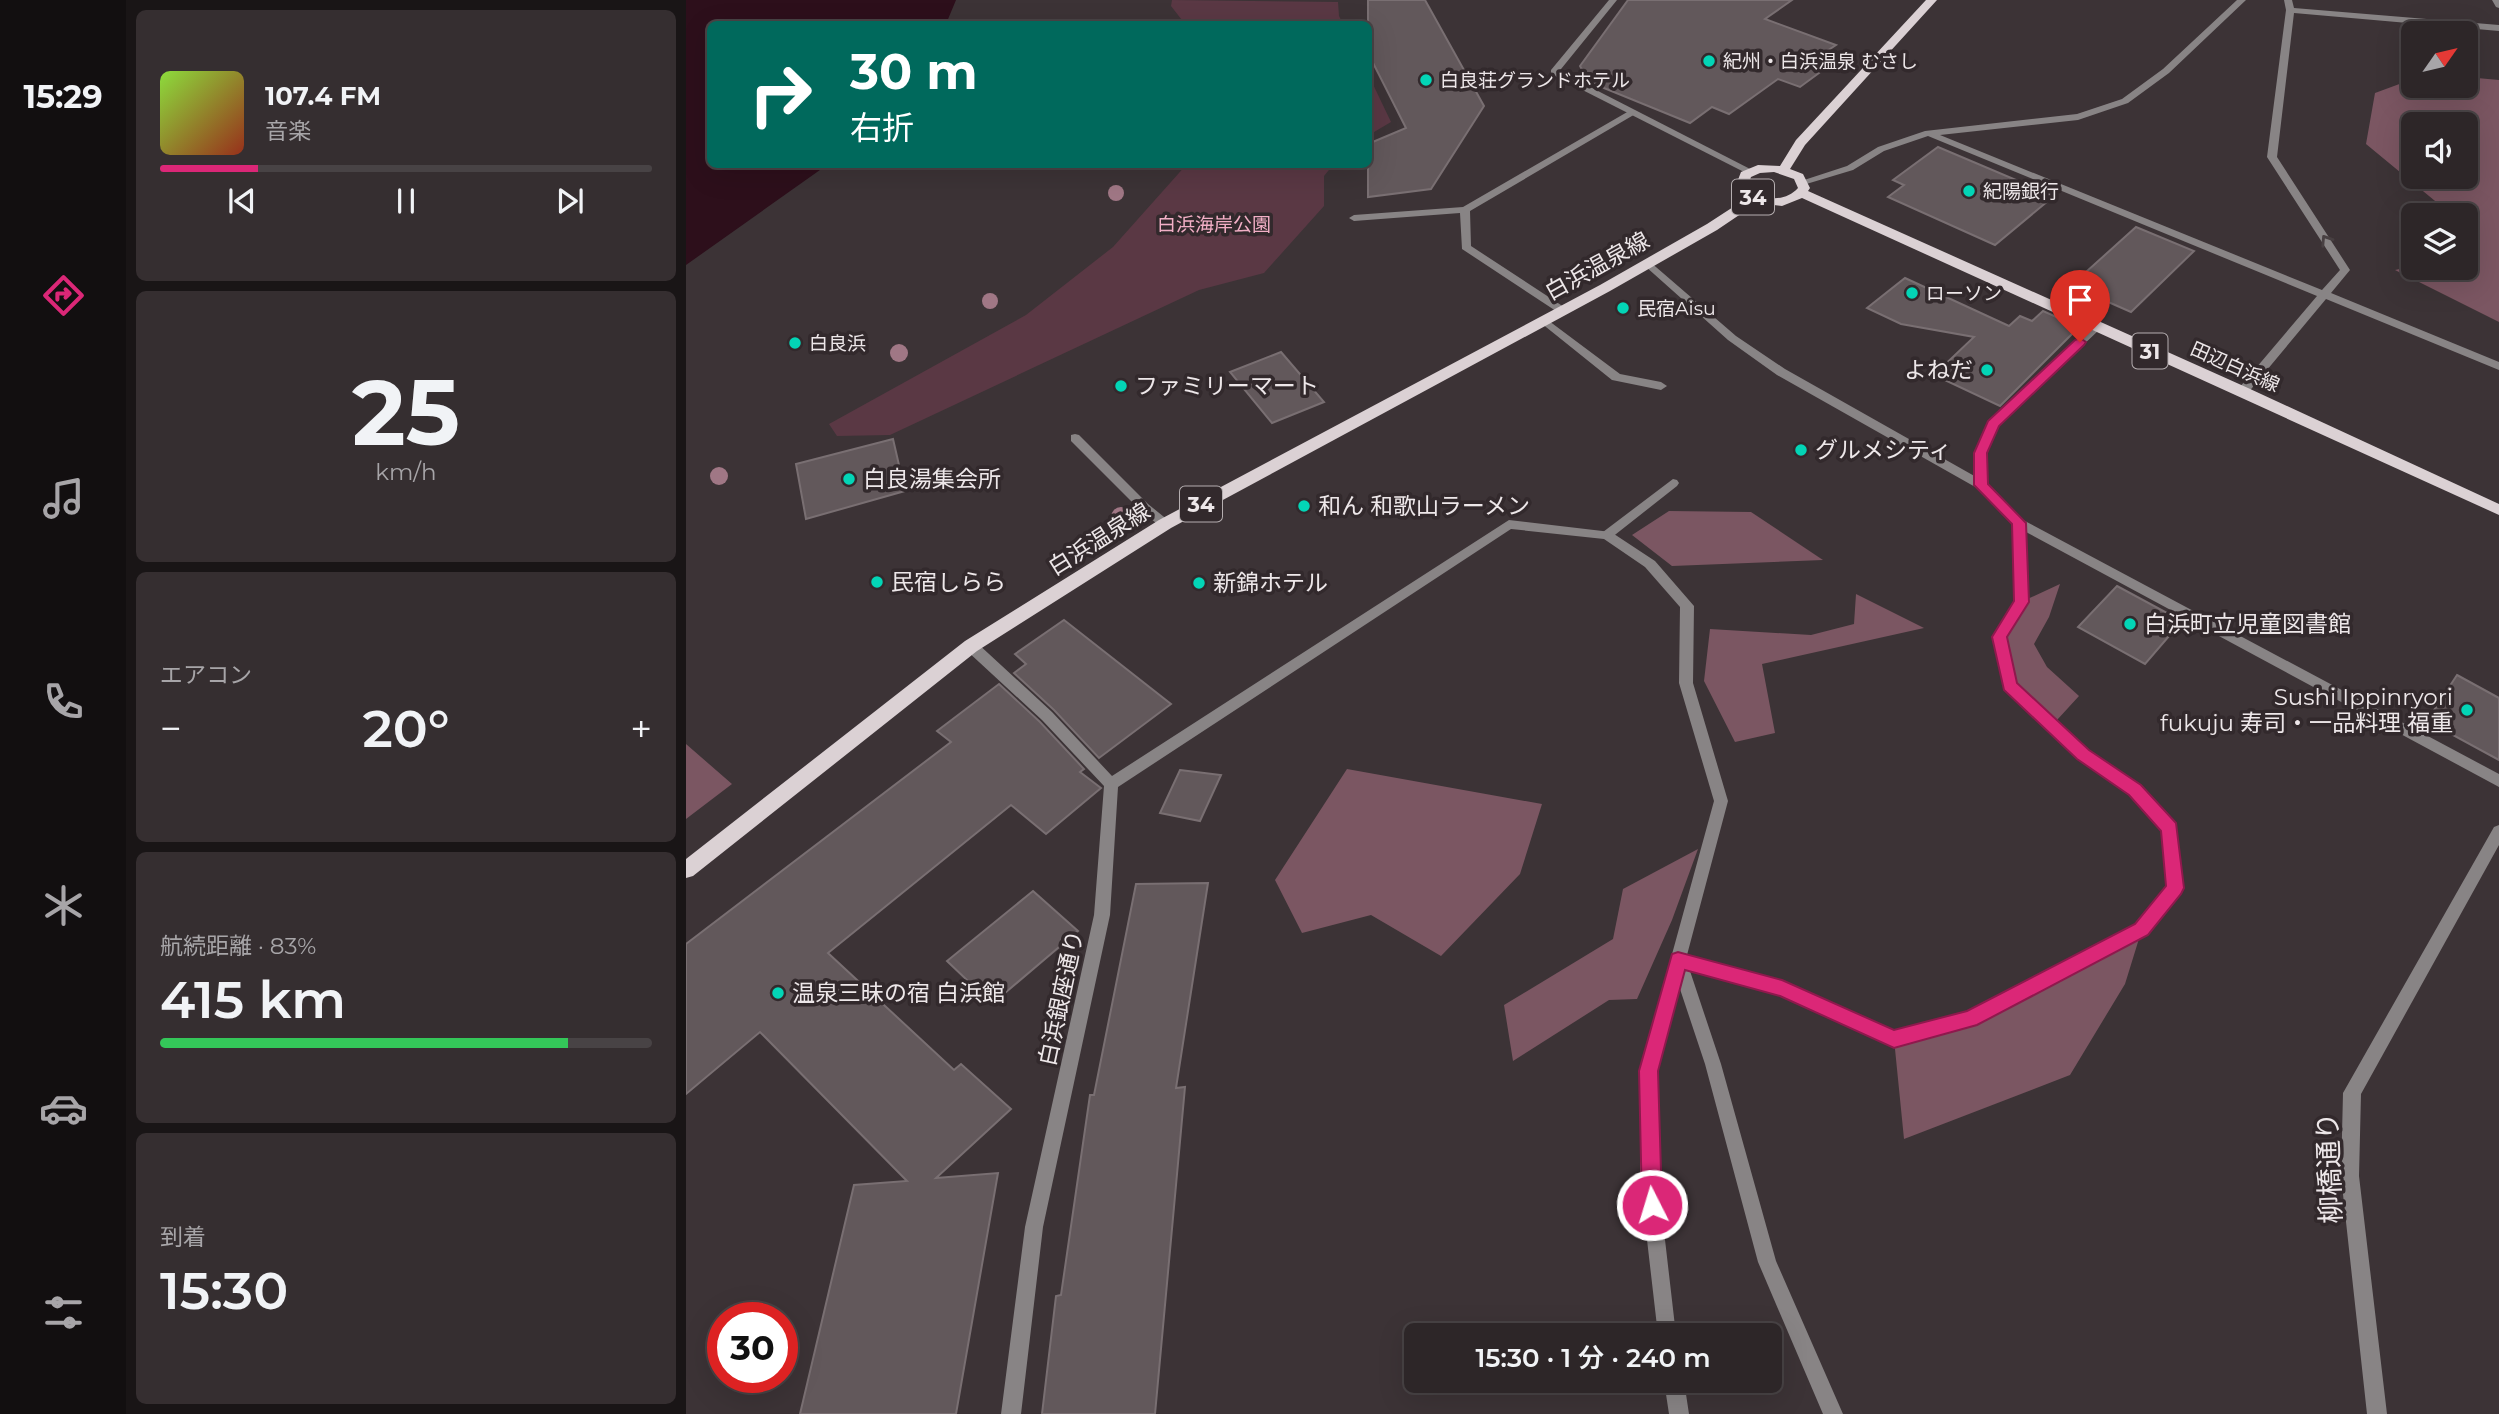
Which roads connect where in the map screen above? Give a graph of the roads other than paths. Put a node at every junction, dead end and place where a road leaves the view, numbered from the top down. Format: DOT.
graph roads {
  1 [pos="1612,0"];
  2 [pos="1932,0"];
  3 [pos="2239,0"];
  4 [pos="2496,0"];
  5 [pos="2289,5"];
  6 [pos="2499,5"];
  7 [pos="2499,28"];
  8 [pos="1632,113"];
  9 [pos="1928,133"];
  10 [pos="1784,169"];
  11 [pos="1751,172"];
  12 [pos="1802,188"];
  13 [pos="1755,198"];
  14 [pos="1465,210"];
  15 [pos="1354,218"];
  16 [pos="1649,264"];
  17 [pos="2324,295"];
  18 [pos="1563,311"];
  19 [pos="1545,321"];
  20 [pos="2096,327"];
  21 [pos="2499,366"];
  22 [pos="1661,386"];
  23 [pos="2243,391"];
  24 [pos="1075,438"];
  25 [pos="1673,483"];
  26 [pos="1981,485"];
  27 [pos="2499,510"];
  28 [pos="2019,523"];
  29 [pos="1165,524"];
  30 [pos="1606,535"];
  31 [pos="971,646"];
  32 [pos="2499,781"];
  33 [pos="1111,784"];
  34 [pos="2499,831"];
  35 [pos="686,870"];
  36 [pos="1678,960"];
  37 [pos="1666,1323"];
  38 [pos="1676,1393"];
  39 [pos="1010,1414"];
  40 [pos="1679,1414"];
  41 [pos="1833,1414"];
  42 [pos="2377,1414"];
  1 -- 8 [label="street"];
  2 -- 10 [label="main road, 34"];
  3 -- 9 [label="street"];
  4 -- 6 [label="street"];
  5 -- 7 [label="street"];
  17 -- 5 [label="street, one-way"];
  8 -- 11 [label="street"];
  8 -- 14 [label="street"];
  9 -- 12 [label="street"];
  9 -- 17 [label="street"];
  10 -- 11 [label="main road, 34"];
  10 -- 12 [label="main road, 34"];
  11 -- 13 [label="main road, 34"];
  12 -- 13 [label="main road, 34"];
  12 -- 20 [label="main road, 田辺白浜線 / 31"];
  13 -- 16 [label="main road, 白浜温泉線 / 34"];
  14 -- 15 [label="street"];
  14 -- 18 [label="street"];
  16 -- 18 [label="main road, 白浜温泉線 / 34"];
  16 -- 26 [label="street"];
  17 -- 21 [label="street"];
  17 -- 23 [label="street"];
  18 -- 19 [label="main road, 白浜温泉線 / 34"];
  19 -- 22 [label="street"];
  19 -- 29 [label="main road, 白浜温泉線 / 34"];
  20 -- 23 [label="main road, 田辺白浜線 / 31"];
  20 -- 26 [label="street"];
  23 -- 27 [label="main road, 田辺白浜線 / 31"];
  24 -- 29 [label="street"];
  25 -- 30 [label="street"];
  26 -- 28 [label="street"];
  28 -- 32 [label="street"];
  28 -- 36 [label="street"];
  29 -- 31 [label="main road, 白浜温泉線 / 34"];
  30 -- 33 [label="street"];
  30 -- 36 [label="street"];
  31 -- 33 [label="street"];
  31 -- 35 [label="main road, 白浜温泉線 / 34"];
  33 -- 39 [label="street, 白浜銀座通り"];
  34 -- 42 [label="street, 柳橋通り"];
  36 -- 37 [label="street"];
  36 -- 41 [label="street"];
  38 -- 40 [label="street"];
}
